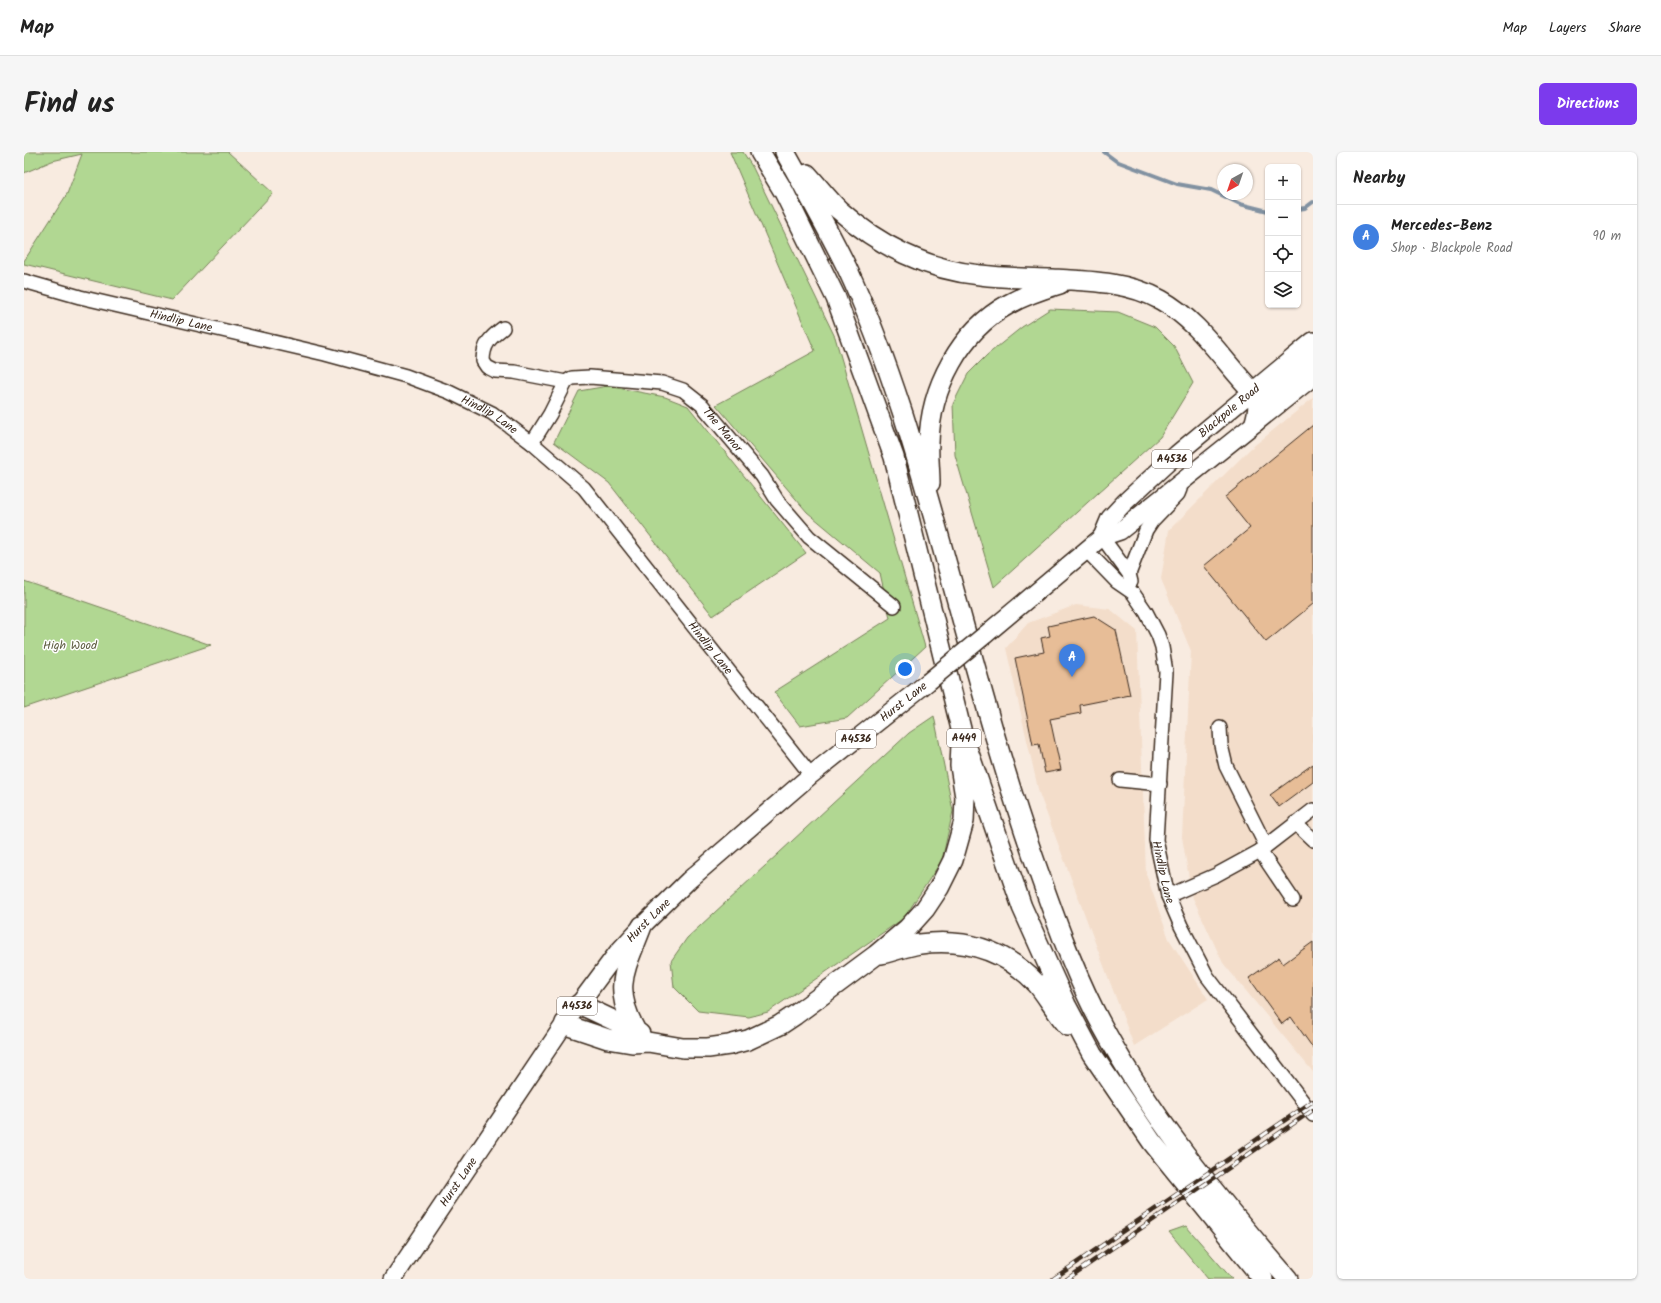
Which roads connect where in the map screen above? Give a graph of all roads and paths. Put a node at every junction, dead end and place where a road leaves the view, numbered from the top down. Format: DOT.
graph roads {
  1 [pos="760,152"];
  2 [pos="786,152"];
  3 [pos="1071,280"];
  4 [pos="24,281"];
  5 [pos="503,328"];
  6 [pos="1313,341"];
  7 [pos="1313,360"];
  8 [pos="1313,377"];
  9 [pos="566,382"];
  10 [pos="1253,392"];
  11 [pos="1255,422"];
  12 [pos="532,443"];
  13 [pos="1186,478"];
  14 [pos="929,504"];
  15 [pos="1102,537"];
  16 [pos="1086,550"];
  17 [pos="1129,574"];
  18 [pos="1133,593"];
  19 [pos="894,606"];
  20 [pos="985,635"];
  21 [pos="1220,728"];
  22 [pos="962,733"];
  23 [pos="811,775"];
  24 [pos="1120,780"];
  25 [pos="1160,784"];
  26 [pos="1313,810"];
  27 [pos="1295,823"];
  28 [pos="1313,840"];
  29 [pos="1263,849"];
  30 [pos="1168,896"];
  31 [pos="1293,900"];
  32 [pos="642,926"];
  33 [pos="876,955"];
  34 [pos="579,1004"];
  35 [pos="565,1023"];
  36 [pos="642,1036"];
  37 [pos="1092,1054"];
  38 [pos="1313,1115"];
  39 [pos="393,1279"];
  40 [pos="1262,1279"];
  41 [pos="1288,1279"];
  1 -- 22 [label="highway, A449"];
  2 -- 3 [label="highway"];
  2 -- 14 [label="highway, A449"];
  3 -- 10 [label="highway"];
  3 -- 14 [label="highway"];
  4 -- 12 [label="street, Hindlip Lane"];
  5 -- 9 [label="street"];
  6 -- 10 [label="main road, Blackpole Road"];
  7 -- 10 [label="highway"];
  8 -- 11 [label="main road, Blackpole Road"];
  9 -- 12 [label="street"];
  9 -- 19 [label="street, The Manor"];
  10 -- 11 [label="highway"];
  10 -- 15 [label="main road, Blackpole Road / A4536"];
  11 -- 13 [label="main road, Blackpole Road / A4536"];
  12 -- 23 [label="street, Hindlip Lane"];
  13 -- 15 [label="main road, Blackpole Road / A4536"];
  13 -- 17 [label="street"];
  14 -- 41 [label="highway, A449"];
  15 -- 16 [label="main road, Blackpole Road / A4536"];
  15 -- 17 [label="street, Hindlip Lane"];
  16 -- 18 [label="street, Hindlip Lane"];
  16 -- 20 [label="main road, Blackpole Road / A4536"];
  17 -- 18 [label="street, Hindlip Lane"];
  18 -- 25 [label="street, Hindlip Lane"];
  20 -- 23 [label="main road, Hurst Lane / A4536, bridge"];
  21 -- 29 [label="street"];
  22 -- 33 [label="highway"];
  22 -- 37 [label="highway, A449"];
  23 -- 32 [label="main road, Hurst Lane / A4536"];
  24 -- 25 [label="street"];
  25 -- 30 [label="street, Hindlip Lane"];
  26 -- 27 [label="street"];
  27 -- 28 [label="street"];
  27 -- 29 [label="street"];
  29 -- 30 [label="street"];
  29 -- 31 [label="street"];
  30 -- 38 [label="street, Hindlip Lane"];
  32 -- 34 [label="main road, Hurst Lane / A4536"];
  32 -- 36 [label="highway"];
  33 -- 36 [label="highway"];
  33 -- 37 [label="highway"];
  34 -- 35 [label="main road, Hurst Lane / A4536"];
  34 -- 36 [label="highway"];
  35 -- 36 [label="highway"];
  35 -- 39 [label="main road, Hurst Lane / A4536"];
  37 -- 40 [label="highway, A449"];
}
